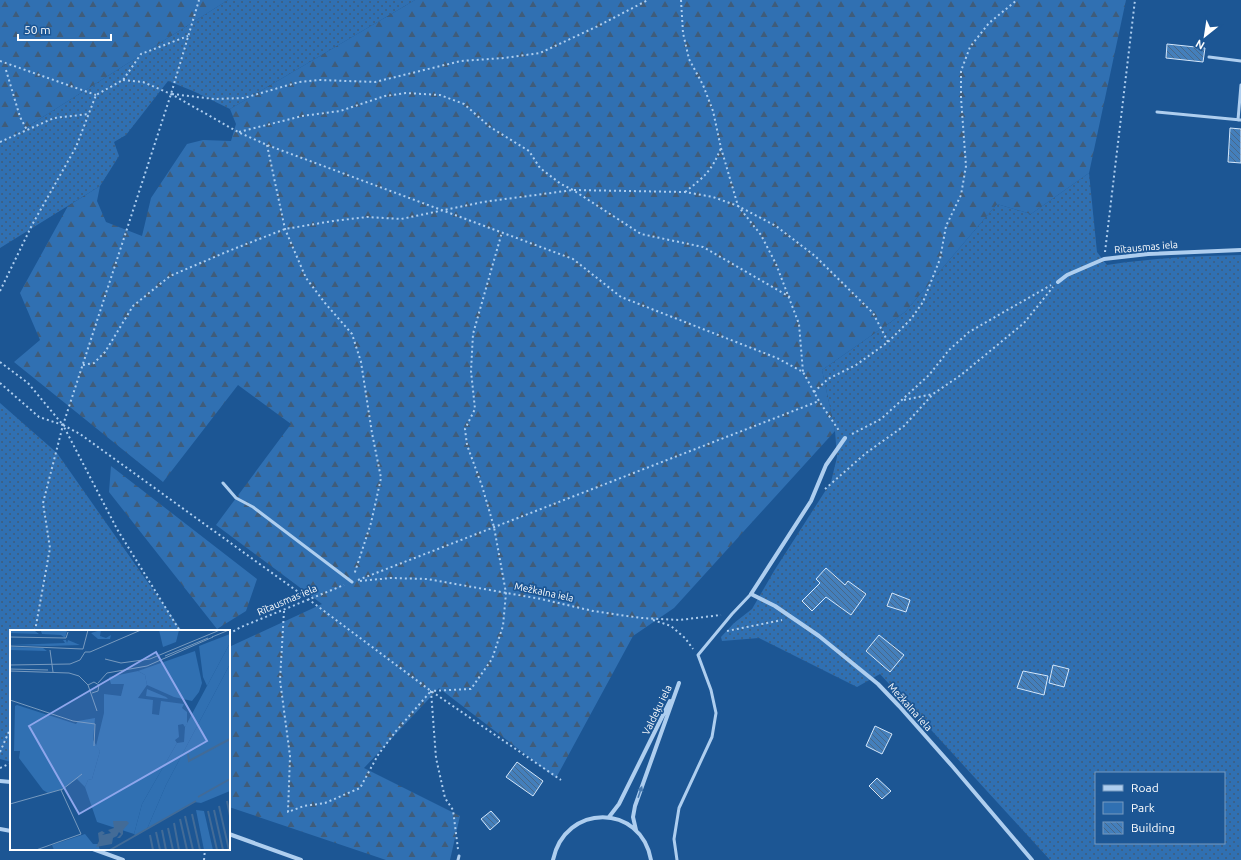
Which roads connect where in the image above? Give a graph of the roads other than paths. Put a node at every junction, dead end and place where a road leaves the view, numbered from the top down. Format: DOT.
graph roads {
  1 [pos="1209,58"];
  2 [pos="1241,61"];
  3 [pos="1241,85"];
  4 [pos="1157,112"];
  5 [pos="1240,120"];
  6 [pos="1241,250"];
  7 [pos="1058,282"];
  8 [pos="845,438"];
  9 [pos="223,483"];
  10 [pos="352,582"];
  11 [pos="751,594"];
  12 [pos="0,781"];
  13 [pos="10,782"];
  14 [pos="609,818"];
  15 [pos="0,830"];
  16 [pos="636,830"];
  17 [pos="10,831"];
  18 [pos="230,834"];
  19 [pos="96,850"];
  20 [pos="459,856"];
  21 [pos="124,860"];
  22 [pos="301,860"];
  23 [pos="458,860"];
  24 [pos="553,860"];
  25 [pos="651,860"];
  26 [pos="677,860"];
  27 [pos="1032,860"];
  1 -- 2 [label="lane"];
  3 -- 5 [label="lane"];
  4 -- 5 [label="lane"];
  6 -- 7 [label="street, Rītausmas iela"];
  8 -- 11 [label="street"];
  9 -- 10 [label="lane"];
  11 -- 26 [label="lane"];
  11 -- 27 [label="street, Mežkalna iela"];
  12 -- 13 [label="street"];
  14 -- 16 [label="street, Valdeķu iela"];
  16 -- 14 [label="street, Valdeķu iela, one-way"];
  14 -- 24 [label="street, Valdeķu iela"];
  15 -- 17 [label="street"];
  16 -- 25 [label="street, Valdeķu iela"];
  18 -- 22 [label="street"];
  19 -- 21 [label="street"];
  20 -- 23 [label="lane"];
}
